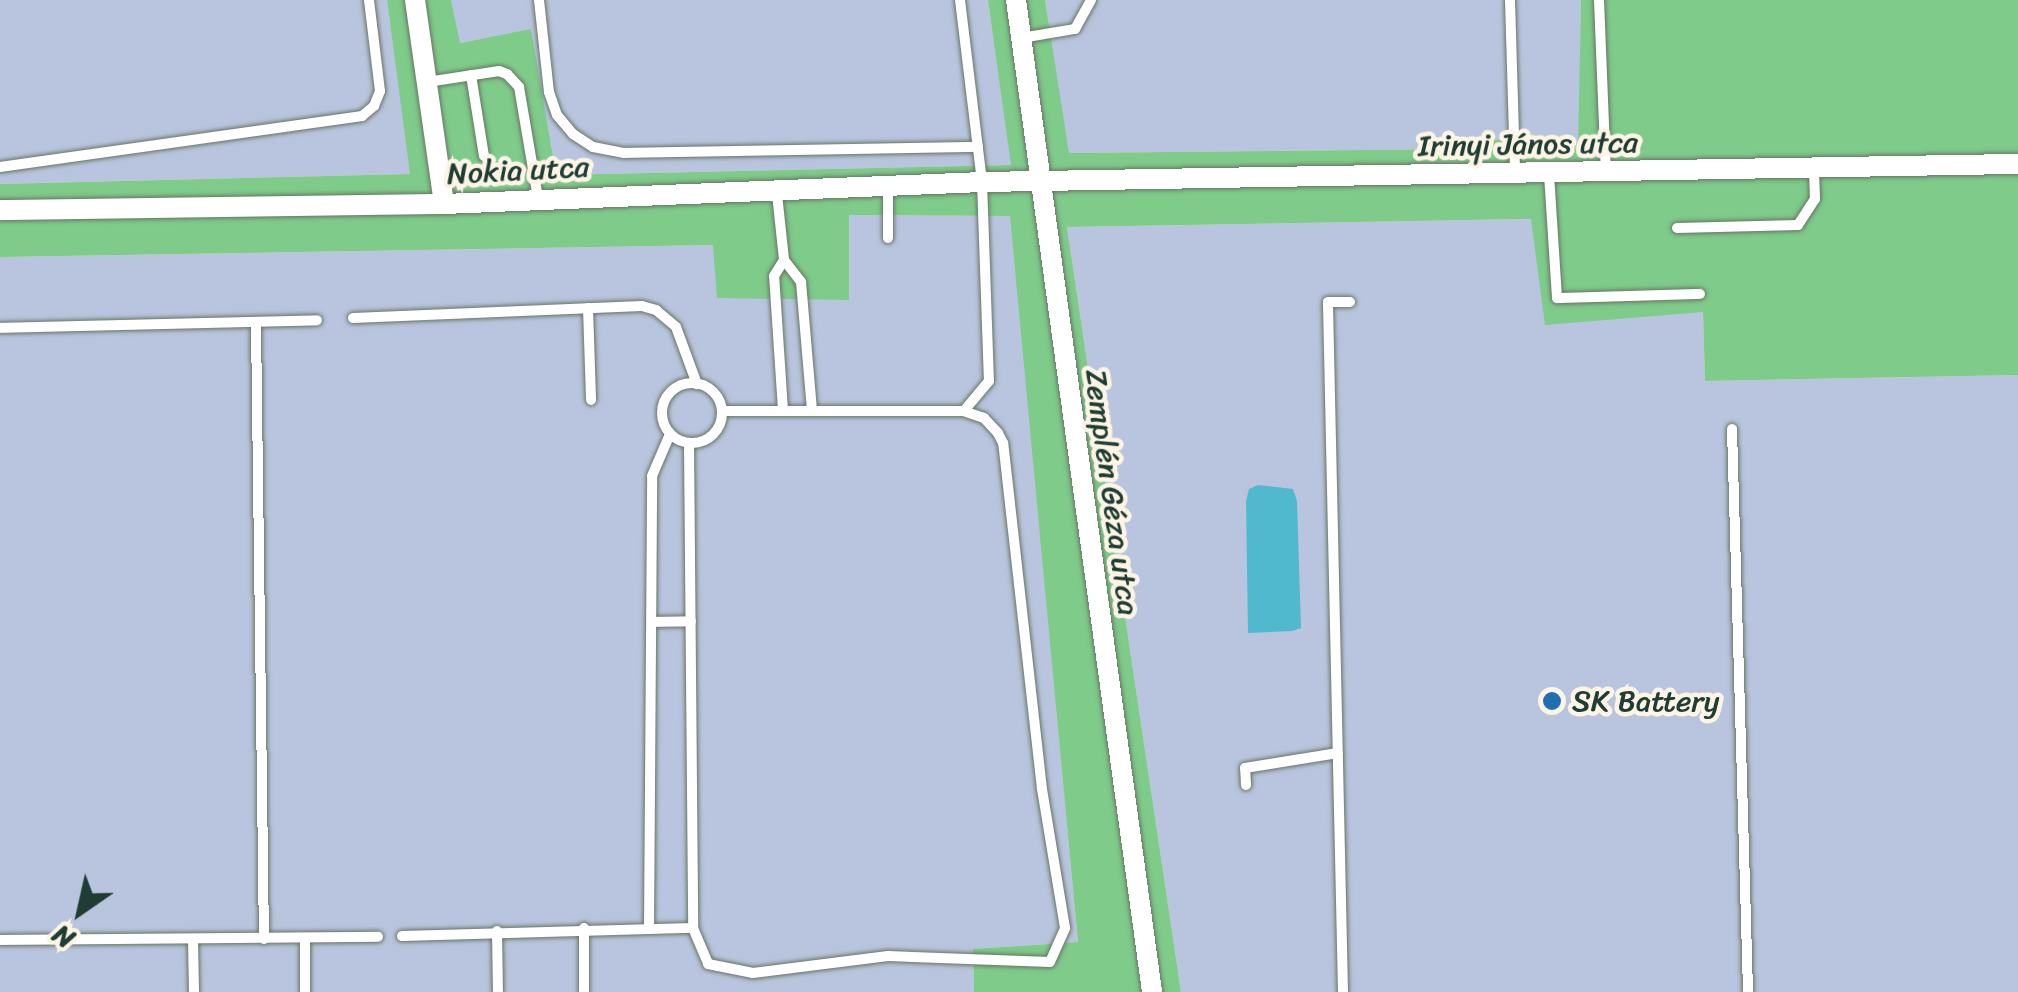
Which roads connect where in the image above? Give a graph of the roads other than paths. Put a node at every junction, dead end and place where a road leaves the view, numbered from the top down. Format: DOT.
graph roads {
  1 [pos="368,0"];
  2 [pos="414,0"];
  3 [pos="538,0"];
  4 [pos="960,0"];
  5 [pos="1016,0"];
  6 [pos="1091,0"];
  7 [pos="1510,0"];
  8 [pos="1599,0"];
  9 [pos="1021,38"];
  10 [pos="471,75"];
  11 [pos="426,82"];
  12 [pos="978,147"];
  13 [pos="484,156"];
  14 [pos="2018,164"];
  15 [pos="0,167"];
  16 [pos="1814,170"];
  17 [pos="1606,173"];
  18 [pos="1515,174"];
  19 [pos="1549,174"];
  20 [pos="1039,181"];
  21 [pos="982,182"];
  22 [pos="888,187"];
  23 [pos="777,194"];
  24 [pos="538,198"];
  25 [pos="444,204"];
  26 [pos="0,210"];
  27 [pos="1678,228"];
  28 [pos="888,238"];
  29 [pos="784,260"];
  30 [pos="1700,294"];
  31 [pos="1350,302"];
  32 [pos="588,308"];
  33 [pos="353,318"];
  34 [pos="317,320"];
  35 [pos="256,323"];
  36 [pos="0,328"];
  37 [pos="697,384"];
  38 [pos="591,400"];
  39 [pos="783,410"];
  40 [pos="722,411"];
  41 [pos="812,411"];
  42 [pos="964,411"];
  43 [pos="1732,428"];
  44 [pos="670,434"];
  45 [pos="689,443"];
  46 [pos="691,621"];
  47 [pos="652,622"];
  48 [pos="1338,753"];
  49 [pos="1246,785"];
  50 [pos="584,928"];
  51 [pos="693,928"];
  52 [pos="649,930"];
  53 [pos="497,931"];
  54 [pos="402,936"];
  55 [pos="378,937"];
  56 [pos="264,938"];
  57 [pos="305,938"];
  58 [pos="0,940"];
  59 [pos="193,940"];
  60 [pos="194,992"];
  61 [pos="305,992"];
  62 [pos="498,992"];
  63 [pos="584,992"];
  64 [pos="1152,992"];
  65 [pos="1343,992"];
  66 [pos="1748,992"];
  1 -- 15 [label="lane"];
  2 -- 11 [label="street"];
  3 -- 12 [label="lane"];
  4 -- 12 [label="lane"];
  5 -- 9 [label="street, Zemplén Géza utca"];
  6 -- 9 [label="lane"];
  7 -- 18 [label="lane"];
  8 -- 17 [label="lane"];
  9 -- 20 [label="street, Zemplén Géza utca"];
  10 -- 11 [label="lane"];
  10 -- 13 [label="lane"];
  10 -- 24 [label="lane"];
  11 -- 25 [label="street"];
  12 -- 21 [label="lane"];
  14 -- 16 [label="street, Irinyi János utca"];
  16 -- 17 [label="street, Irinyi János utca"];
  16 -- 27 [label="lane"];
  17 -- 19 [label="street, Irinyi János utca"];
  18 -- 19 [label="street, Irinyi János utca"];
  18 -- 20 [label="street, Irinyi János utca"];
  19 -- 30 [label="lane"];
  20 -- 21 [label="street, Nokia utca"];
  20 -- 64 [label="street, Zemplén Géza utca"];
  21 -- 22 [label="street, Nokia utca"];
  21 -- 42 [label="lane"];
  22 -- 23 [label="street, Nokia utca"];
  22 -- 28 [label="lane"];
  23 -- 24 [label="street, Nokia utca"];
  23 -- 29 [label="lane"];
  24 -- 25 [label="street, Nokia utca"];
  25 -- 26 [label="street, Nokia utca"];
  29 -- 39 [label="lane"];
  29 -- 41 [label="lane"];
  31 -- 48 [label="lane"];
  32 -- 33 [label="lane"];
  32 -- 37 [label="lane"];
  32 -- 38 [label="lane"];
  34 -- 35 [label="lane"];
  35 -- 36 [label="lane"];
  35 -- 56 [label="lane"];
  37 -- 40 [label="lane"];
  37 -- 44 [label="lane"];
  39 -- 40 [label="lane"];
  39 -- 41 [label="lane"];
  40 -- 45 [label="lane"];
  41 -- 42 [label="lane"];
  42 -- 51 [label="lane"];
  43 -- 66 [label="lane"];
  44 -- 45 [label="lane"];
  44 -- 47 [label="lane"];
  45 -- 46 [label="lane"];
  46 -- 47 [label="lane"];
  46 -- 51 [label="lane"];
  47 -- 52 [label="lane"];
  48 -- 49 [label="lane"];
  48 -- 65 [label="lane"];
  50 -- 52 [label="lane"];
  50 -- 53 [label="lane"];
  50 -- 63 [label="lane"];
  51 -- 52 [label="lane"];
  53 -- 54 [label="lane"];
  53 -- 62 [label="lane"];
  55 -- 57 [label="lane"];
  56 -- 57 [label="lane"];
  56 -- 59 [label="lane"];
  57 -- 61 [label="lane"];
  58 -- 59 [label="lane"];
  59 -- 60 [label="lane"];
}
